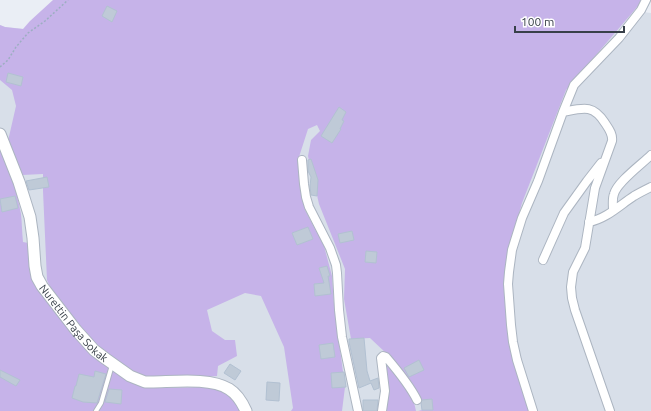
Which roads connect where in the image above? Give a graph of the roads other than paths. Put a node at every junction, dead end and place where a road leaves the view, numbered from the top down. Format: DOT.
graph roads {
  1 [pos="646,0"];
  2 [pos="563,112"];
  3 [pos="0,134"];
  4 [pos="651,155"];
  5 [pos="605,158"];
  6 [pos="302,160"];
  7 [pos="651,187"];
  8 [pos="613,210"];
  9 [pos="589,222"];
  10 [pos="543,260"];
  11 [pos="112,364"];
  12 [pos="417,400"];
  13 [pos="96,411"];
  14 [pos="246,411"];
  15 [pos="358,411"];
  16 [pos="382,411"];
  17 [pos="533,411"];
  18 [pos="610,411"];
  1 -- 2 [label="street"];
  2 -- 5 [label="street"];
  2 -- 17 [label="street"];
  3 -- 11 [label="street, Nurettin Paşa Sokak"];
  4 -- 8 [label="street"];
  5 -- 9 [label="street"];
  5 -- 10 [label="street"];
  6 -- 15 [label="street"];
  7 -- 8 [label="street"];
  8 -- 9 [label="street"];
  9 -- 18 [label="street"];
  11 -- 13 [label="lane"];
  11 -- 14 [label="street, Nurettin Paşa Sokak"];
  12 -- 16 [label="street"];
}
